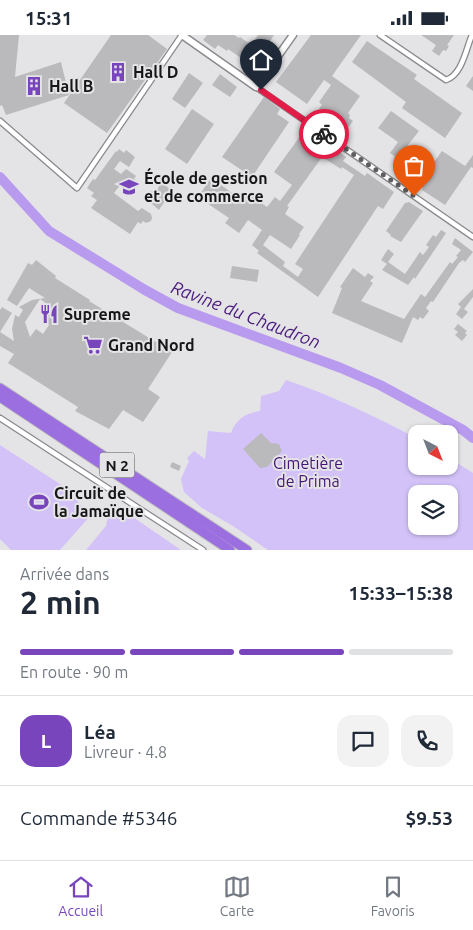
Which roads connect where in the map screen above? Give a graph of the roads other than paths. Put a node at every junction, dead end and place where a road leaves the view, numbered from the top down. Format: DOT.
graph roads {
  1 [pos="182,35"];
  2 [pos="293,35"];
  3 [pos="380,35"];
  4 [pos="472,35"];
  5 [pos="256,87"];
  6 [pos="0,121"];
  7 [pos="473,237"];
  8 [pos="0,388"];
  9 [pos="0,397"];
  10 [pos="0,418"];
  11 [pos="203,550"];
  12 [pos="230,550"];
  13 [pos="247,550"];
  1 -- 5 [label="street"];
  1 -- 6 [label="street"];
  2 -- 5 [label="street"];
  3 -- 4 [label="street"];
  5 -- 7 [label="street"];
  8 -- 13 [label="highway, N 2"];
  9 -- 12 [label="highway, N 2"];
  10 -- 11 [label="street"];
}
